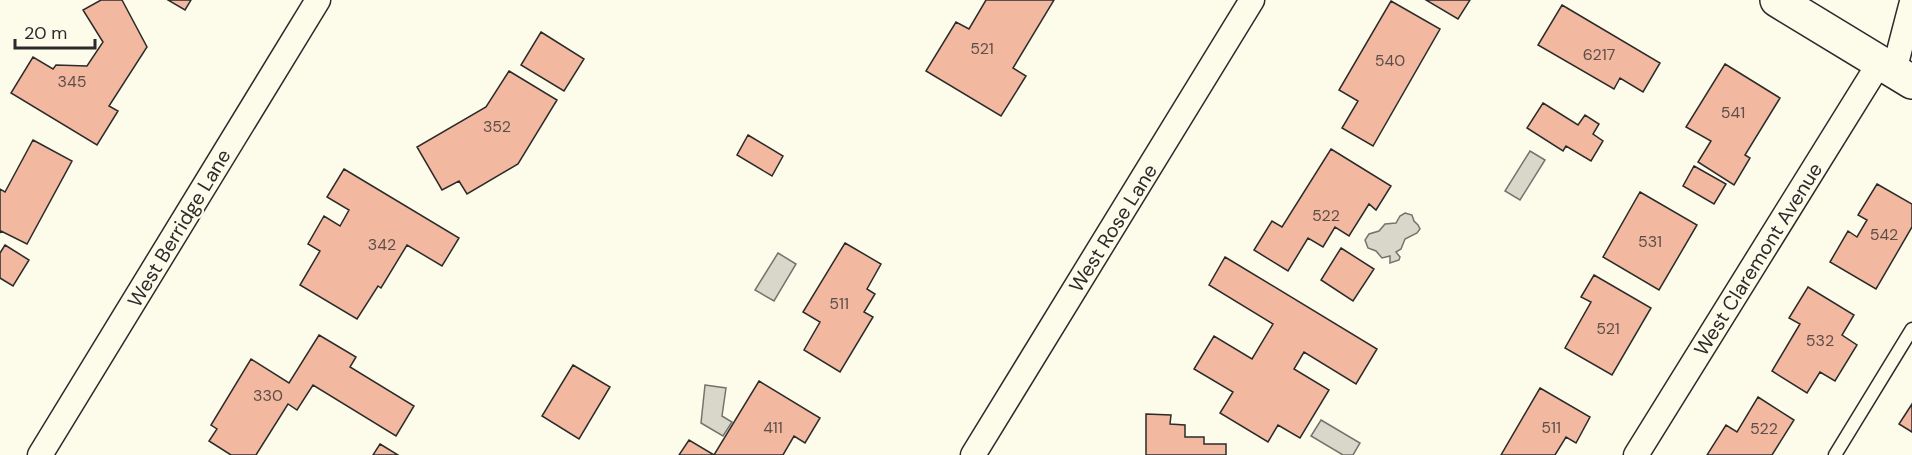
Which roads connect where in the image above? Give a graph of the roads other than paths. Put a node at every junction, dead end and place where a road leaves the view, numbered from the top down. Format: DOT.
graph roads {
  1 [pos="318,0"];
  2 [pos="1252,0"];
  3 [pos="1778,0"];
  4 [pos="1912,3"];
  5 [pos="1900,67"];
  6 [pos="1912,329"];
  7 [pos="40,455"];
  8 [pos="974,455"];
  9 [pos="1636,455"];
  10 [pos="1835,455"];
  1 -- 7 [label="street, West Berridge Lane"];
  2 -- 8 [label="street, West Rose Lane"];
  3 -- 5 [label="main road"];
  4 -- 5 [label="street, West Claremont Avenue"];
  5 -- 9 [label="street, West Claremont Avenue"];
  6 -- 10 [label="lane"];
}
